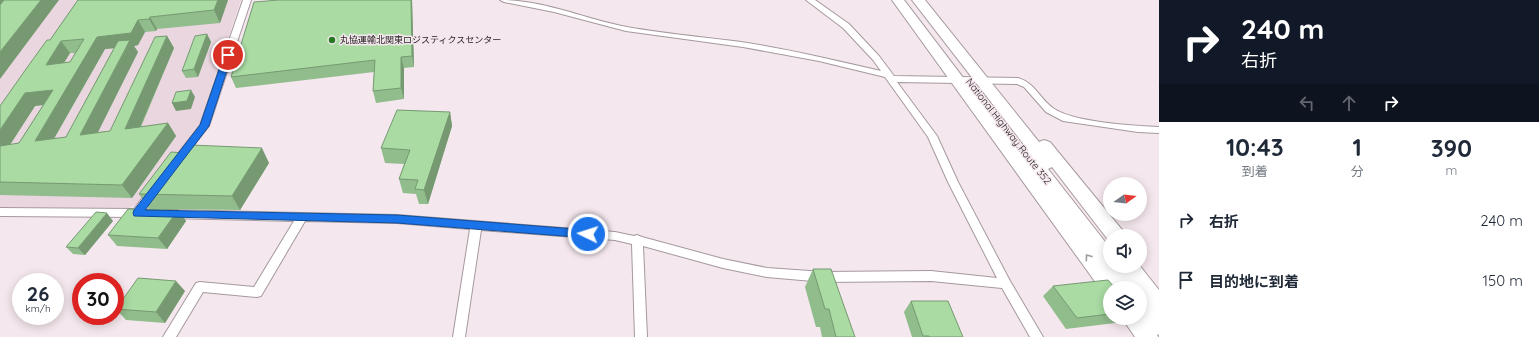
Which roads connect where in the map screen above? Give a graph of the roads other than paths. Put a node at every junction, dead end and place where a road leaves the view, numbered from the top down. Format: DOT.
graph roads {
  1 [pos="247,0"];
  2 [pos="504,0"];
  3 [pos="810,0"];
  4 [pos="898,0"];
  5 [pos="907,0"];
  6 [pos="918,0"];
  7 [pos="925,0"];
  8 [pos="517,1"];
  9 [pos="889,77"];
  10 [pos="976,80"];
  11 [pos="1159,130"];
  12 [pos="171,170"];
  13 [pos="1053,179"];
  14 [pos="161,182"];
  15 [pos="0,212"];
  16 [pos="137,213"];
  17 [pos="303,216"];
  18 [pos="476,225"];
  19 [pos="1110,229"];
  20 [pos="1103,235"];
  21 [pos="636,239"];
  22 [pos="1103,252"];
  23 [pos="1118,273"];
  24 [pos="1134,273"];
  25 [pos="1146,273"];
  26 [pos="1106,281"];
  27 [pos="1125,281"];
  28 [pos="1006,284"];
  29 [pos="1159,289"];
  30 [pos="1159,305"];
  31 [pos="1147,311"];
  32 [pos="1138,325"];
  33 [pos="1159,326"];
  34 [pos="170,337"];
  35 [pos="459,337"];
  36 [pos="641,337"];
  37 [pos="1037,337"];
  38 [pos="1147,337"];
  1 -- 12 [label="street"];
  2 -- 8 [label="street"];
  3 -- 9 [label="street"];
  4 -- 10 [label="highway"];
  5 -- 10 [label="highway, National Highway Route 352"];
  6 -- 10 [label="highway, National Highway Route 352"];
  7 -- 10 [label="highway"];
  8 -- 9 [label="street"];
  9 -- 10 [label="street"];
  9 -- 28 [label="street"];
  10 -- 11 [label="street"];
  10 -- 13 [label="highway, National Highway Route 352"];
  10 -- 19 [label="highway"];
  26 -- 10 [label="highway, one-way"];
  13 -- 20 [label="highway, National Highway Route 352"];
  13 -- 22 [label="highway, National Highway Route 352"];
  14 -- 16 [label="street"];
  15 -- 16 [label="street"];
  16 -- 17 [label="street"];
  17 -- 18 [label="street"];
  17 -- 34 [label="street"];
  18 -- 21 [label="street"];
  18 -- 35 [label="street"];
  21 -- 28 [label="street"];
  21 -- 36 [label="street"];
  23 -- 27 [label="highway"];
  24 -- 30 [label="highway"];
  25 -- 29 [label="highway"];
  28 -- 37 [label="street"];
  31 -- 33 [label="highway"];
  32 -- 38 [label="highway"];
}
